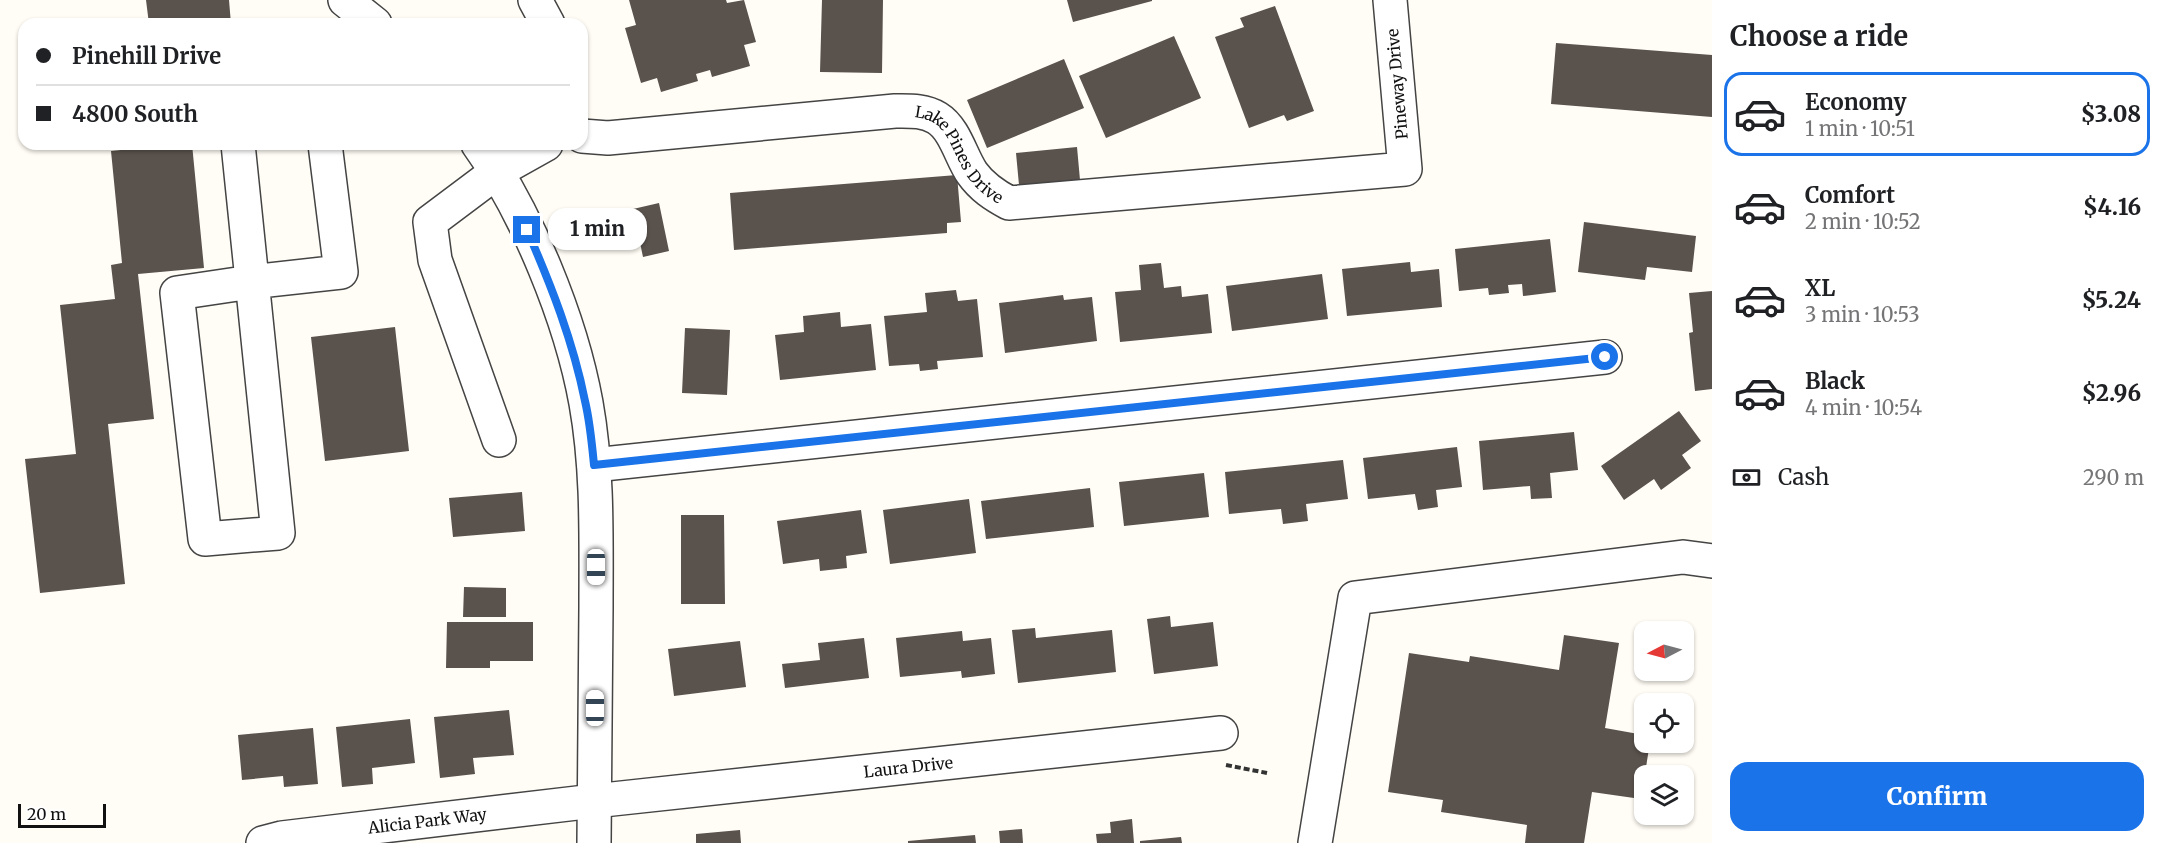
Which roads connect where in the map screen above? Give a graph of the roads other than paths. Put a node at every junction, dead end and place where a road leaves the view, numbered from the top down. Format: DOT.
graph roads {
  1 [pos="345,0"];
  2 [pos="535,0"];
  3 [pos="1390,0"];
  4 [pos="368,18"];
  5 [pos="545,18"];
  6 [pos="588,136"];
  7 [pos="239,150"];
  8 [pos="326,150"];
  9 [pos="482,150"];
  10 [pos="535,150"];
  11 [pos="1404,169"];
  12 [pos="498,171"];
  13 [pos="251,282"];
  14 [pos="1605,357"];
  15 [pos="499,440"];
  16 [pos="594,465"];
  17 [pos="1712,561"];
  18 [pos="1222,748"];
  19 [pos="594,801"];
  20 [pos="263,843"];
  21 [pos="594,843"];
  22 [pos="1315,843"];
  1 -- 4 [label="street"];
  2 -- 5 [label="street"];
  3 -- 11 [label="street, Pineway Drive"];
  6 -- 11 [label="street, Lake Pines Drive"];
  7 -- 13 [label="street"];
  8 -- 13 [label="street"];
  9 -- 12 [label="street"];
  10 -- 12 [label="street"];
  12 -- 15 [label="street"];
  12 -- 16 [label="street"];
  13 -- 13 [label="street"];
  14 -- 16 [label="street"];
  16 -- 19 [label="street"];
  17 -- 22 [label="street"];
  18 -- 19 [label="street, Laura Drive"];
  19 -- 20 [label="street, Alicia Park Way"];
  19 -- 21 [label="street"];
}
